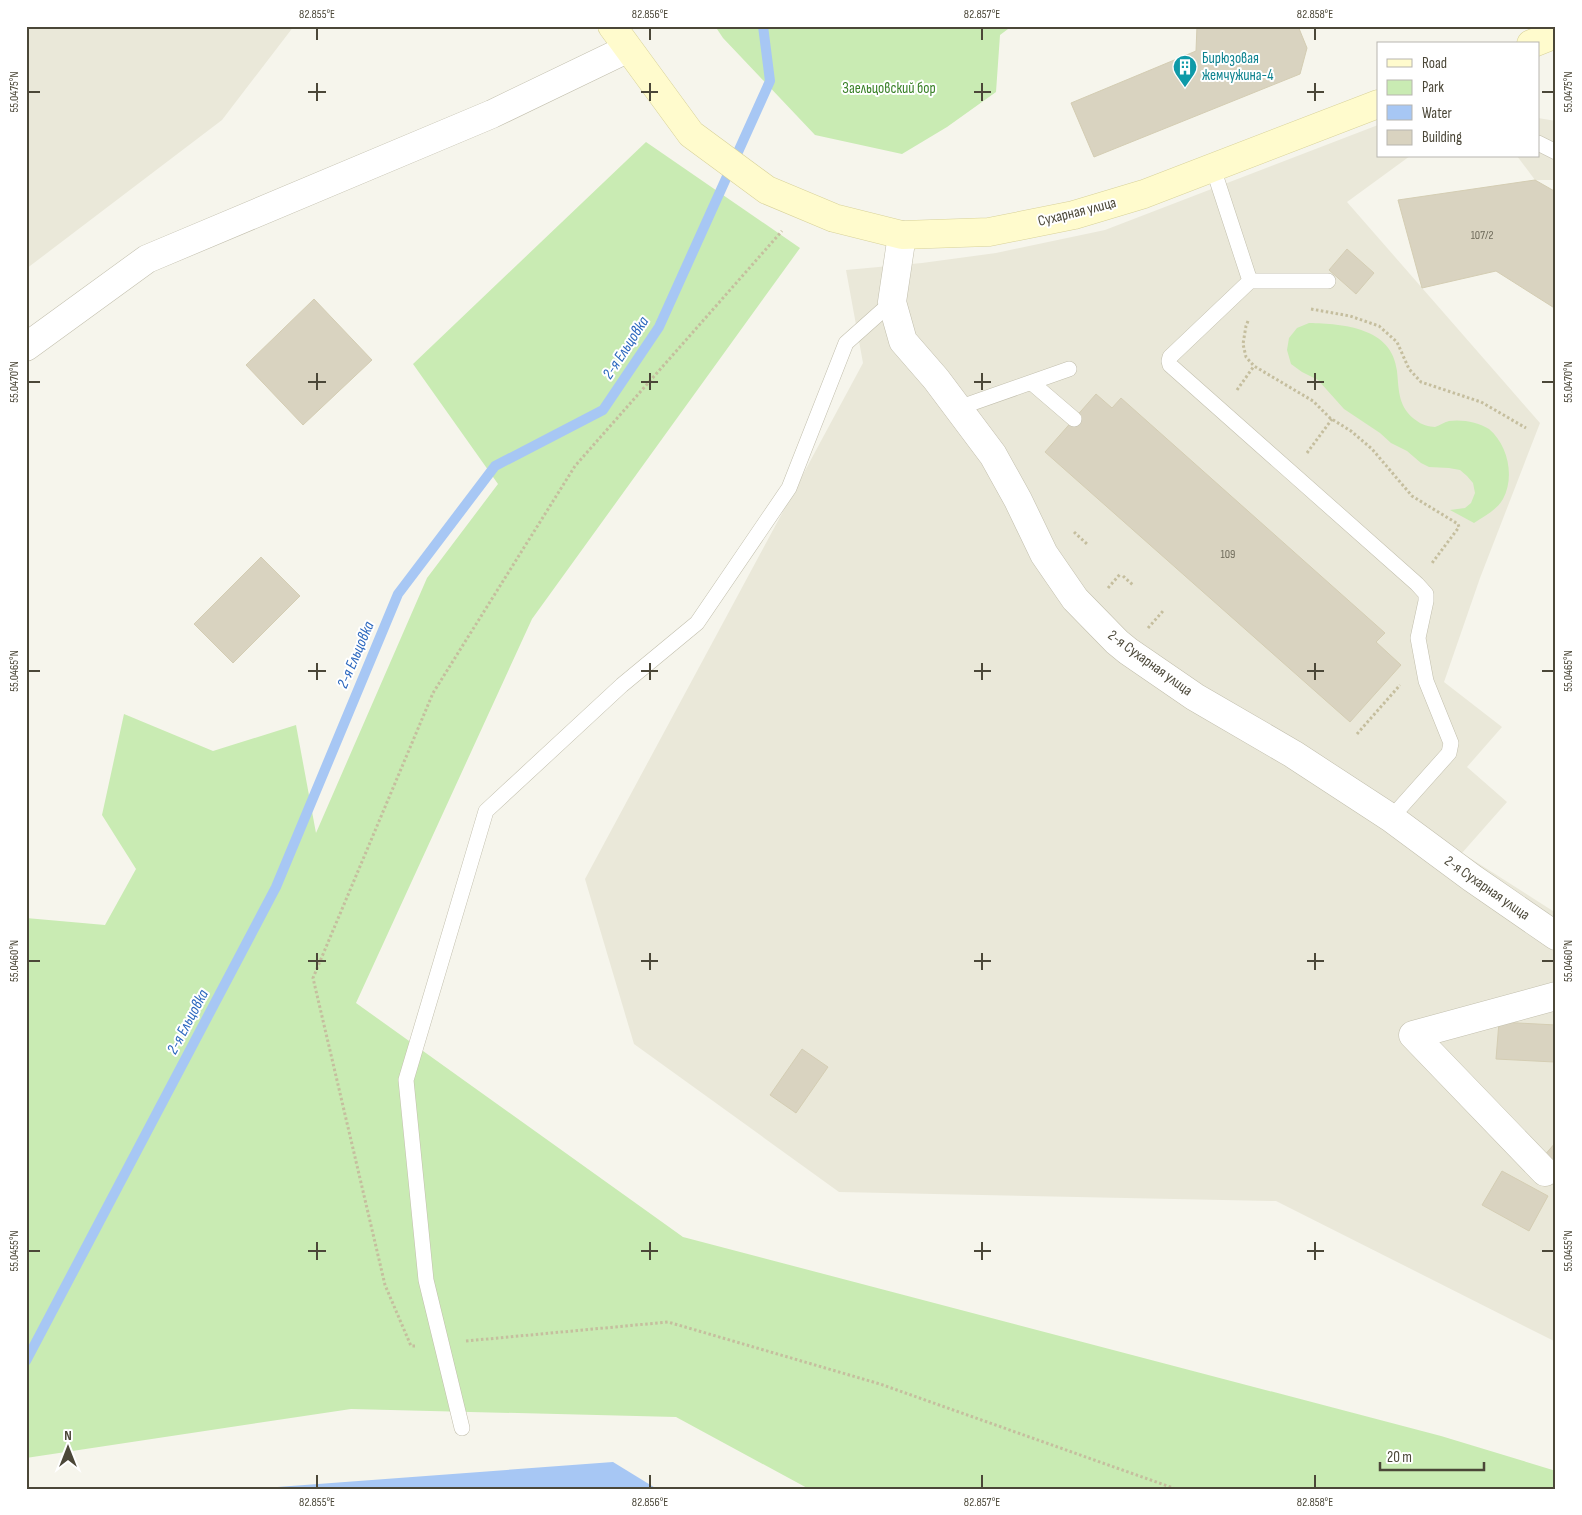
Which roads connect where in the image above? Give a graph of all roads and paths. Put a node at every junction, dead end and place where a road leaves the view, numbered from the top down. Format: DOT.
graph roads {
  1 [pos="612,26"];
  2 [pos="1556,34"];
  3 [pos="1536,42"];
  4 [pos="627,49"];
  5 [pos="1377,104"];
  6 [pos="1540,144"];
  7 [pos="1556,152"];
  8 [pos="1213,168"];
  9 [pos="804,206"];
  10 [pos="902,235"];
  11 [pos="1250,281"];
  12 [pos="1328,281"];
  13 [pos="892,302"];
  14 [pos="1306,308"];
  15 [pos="1252,314"];
  16 [pos="26,347"];
  17 [pos="1254,366"];
  18 [pos="1069,370"];
  19 [pos="1032,383"];
  20 [pos="1235,392"];
  21 [pos="958,408"];
  22 [pos="1074,419"];
  23 [pos="1332,419"];
  24 [pos="1526,428"];
  25 [pos="1311,448"];
  26 [pos="1074,532"];
  27 [pos="1087,544"];
  28 [pos="1438,555"];
  29 [pos="1123,576"];
  30 [pos="1134,586"];
  31 [pos="1163,611"];
  32 [pos="1148,627"];
  33 [pos="1422,660"];
  34 [pos="1356,734"];
  35 [pos="1391,818"];
  36 [pos="1556,936"];
  37 [pos="1556,996"];
  38 [pos="1545,1172"];
  39 [pos="441,1343"];
  40 [pos="462,1428"];
  41 [pos="1176,1489"];
  1 -- 4 [label="street, Сухарная улица"];
  2 -- 3 [label="street"];
  4 -- 9 [label="street, Сухарная улица"];
  4 -- 16 [label="street"];
  5 -- 8 [label="street, Сухарная улица"];
  6 -- 7 [label="lane"];
  8 -- 10 [label="street, Сухарная улица"];
  8 -- 11 [label="lane"];
  9 -- 10 [label="street, Сухарная улица"];
  9 -- 39 [label="path"];
  10 -- 13 [label="street, 2-я Сухарная улица"];
  11 -- 12 [label="lane"];
  11 -- 33 [label="lane"];
  13 -- 21 [label="street, 2-я Сухарная улица"];
  13 -- 39 [label="lane"];
  14 -- 24 [label="path"];
  15 -- 17 [label="path"];
  17 -- 20 [label="path"];
  17 -- 23 [label="path"];
  18 -- 19 [label="lane"];
  19 -- 21 [label="lane"];
  19 -- 22 [label="lane"];
  21 -- 35 [label="street, 2-я Сухарная улица"];
  23 -- 25 [label="path"];
  23 -- 28 [label="path"];
  26 -- 27 [label="path"];
  29 -- 30 [label="path"];
  31 -- 32 [label="path"];
  33 -- 34 [label="path"];
  33 -- 35 [label="lane"];
  35 -- 36 [label="street, 2-я Сухарная улица"];
  37 -- 38 [label="street"];
  39 -- 40 [label="lane"];
  39 -- 41 [label="path"];
}
